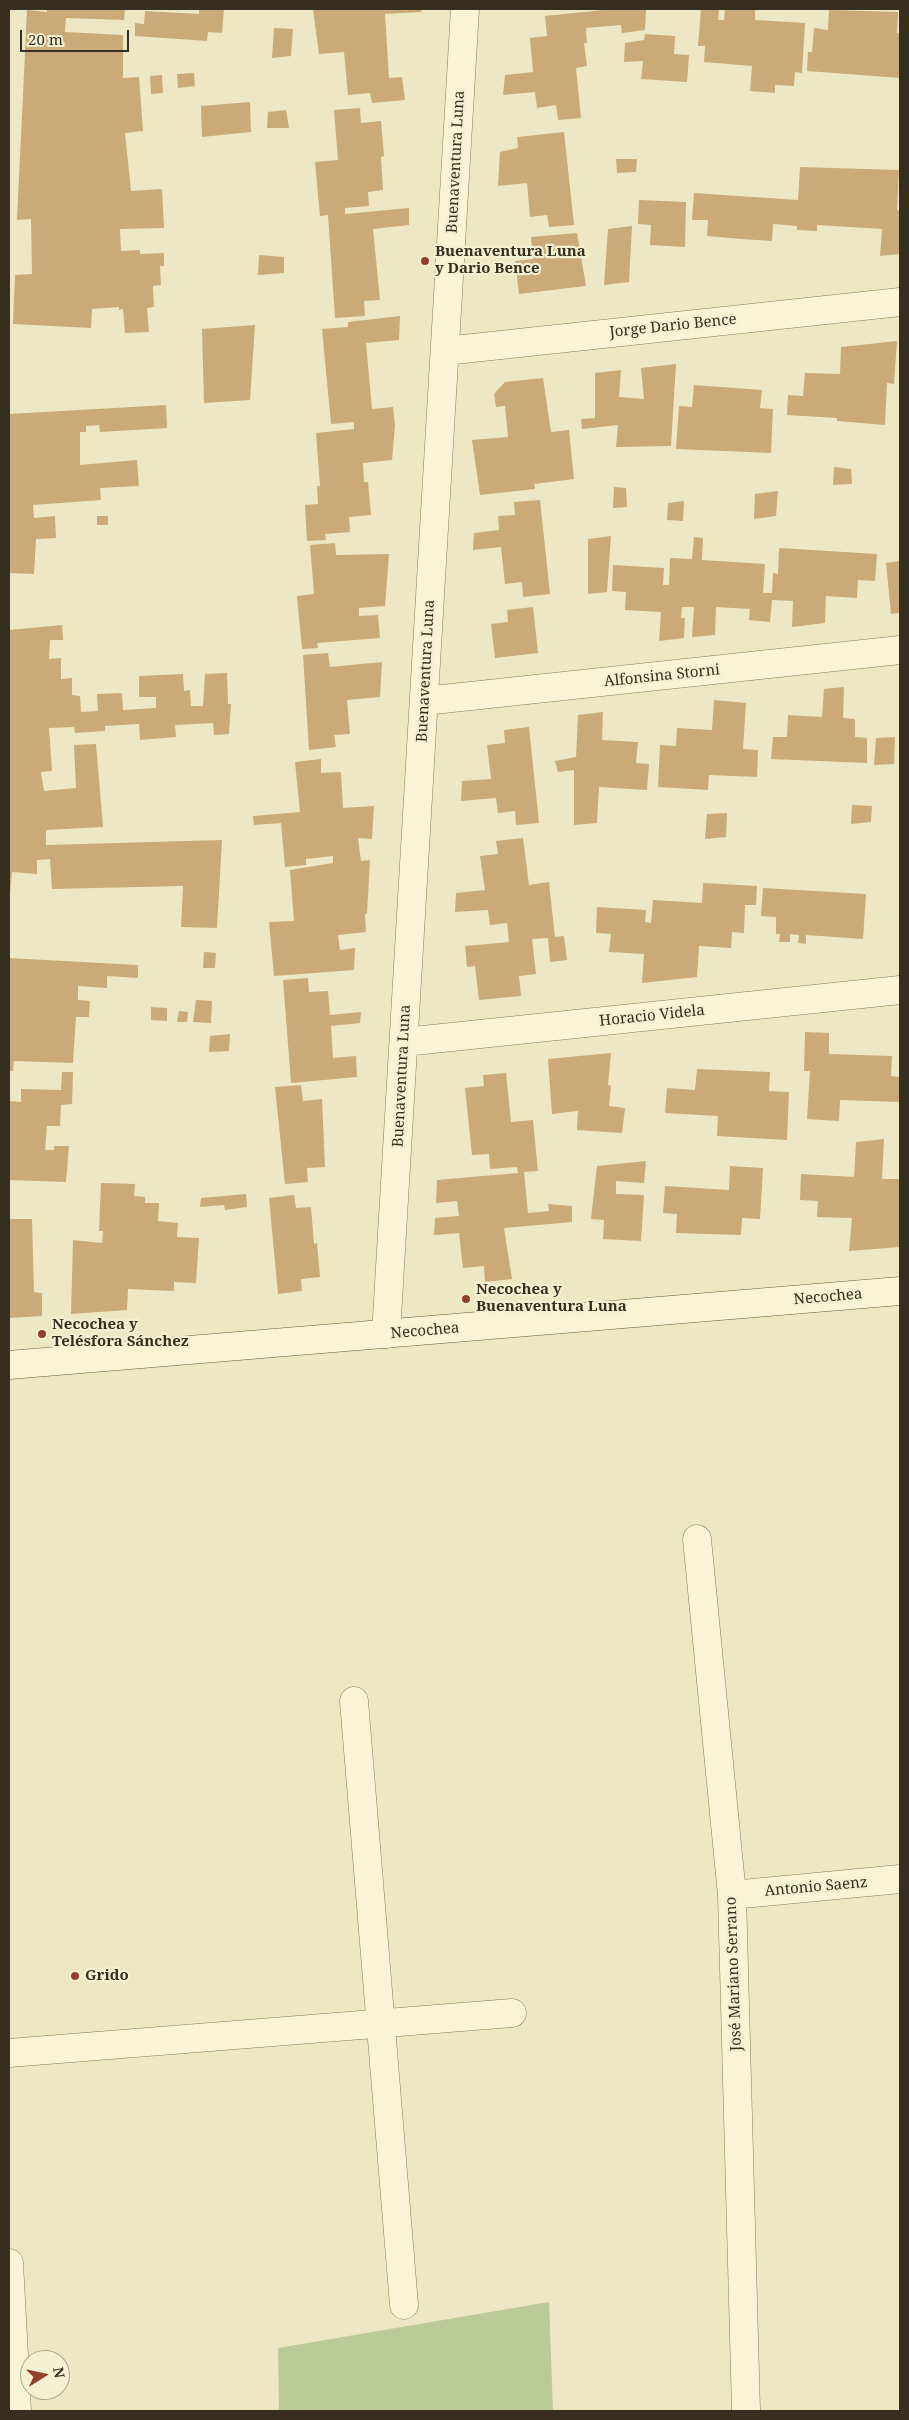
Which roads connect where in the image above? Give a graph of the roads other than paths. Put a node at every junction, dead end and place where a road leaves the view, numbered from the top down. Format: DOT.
graph roads {
  1 [pos="465,9"];
  2 [pos="900,302"];
  3 [pos="445,351"];
  4 [pos="900,650"];
  5 [pos="424,701"];
  6 [pos="900,990"];
  7 [pos="404,1042"];
  8 [pos="900,1291"];
  9 [pos="386,1334"];
  10 [pos="9,1365"];
  11 [pos="697,1539"];
  12 [pos="354,1701"];
  13 [pos="900,1879"];
  14 [pos="732,1894"];
  15 [pos="512,2014"];
  16 [pos="382,2023"];
  17 [pos="9,2053"];
  18 [pos="9,2263"];
  19 [pos="404,2305"];
  20 [pos="14,2395"];
  21 [pos="746,2411"];
  1 -- 3 [label="street, Buenaventura Luna"];
  2 -- 3 [label="street, Jorge Dario Bence"];
  3 -- 5 [label="street, Buenaventura Luna"];
  4 -- 5 [label="street, Alfonsina Storni"];
  5 -- 7 [label="street, Buenaventura Luna"];
  6 -- 7 [label="street, Horacio Videla"];
  7 -- 9 [label="street, Buenaventura Luna"];
  8 -- 9 [label="street, Necochea"];
  9 -- 10 [label="street, Necochea"];
  11 -- 14 [label="street, José Mariano Serrano"];
  12 -- 16 [label="street"];
  13 -- 14 [label="street, Antonio Saenz"];
  14 -- 21 [label="street, José Mariano Serrano"];
  15 -- 16 [label="street"];
  16 -- 17 [label="street"];
  16 -- 19 [label="street"];
  18 -- 20 [label="street"];
}
